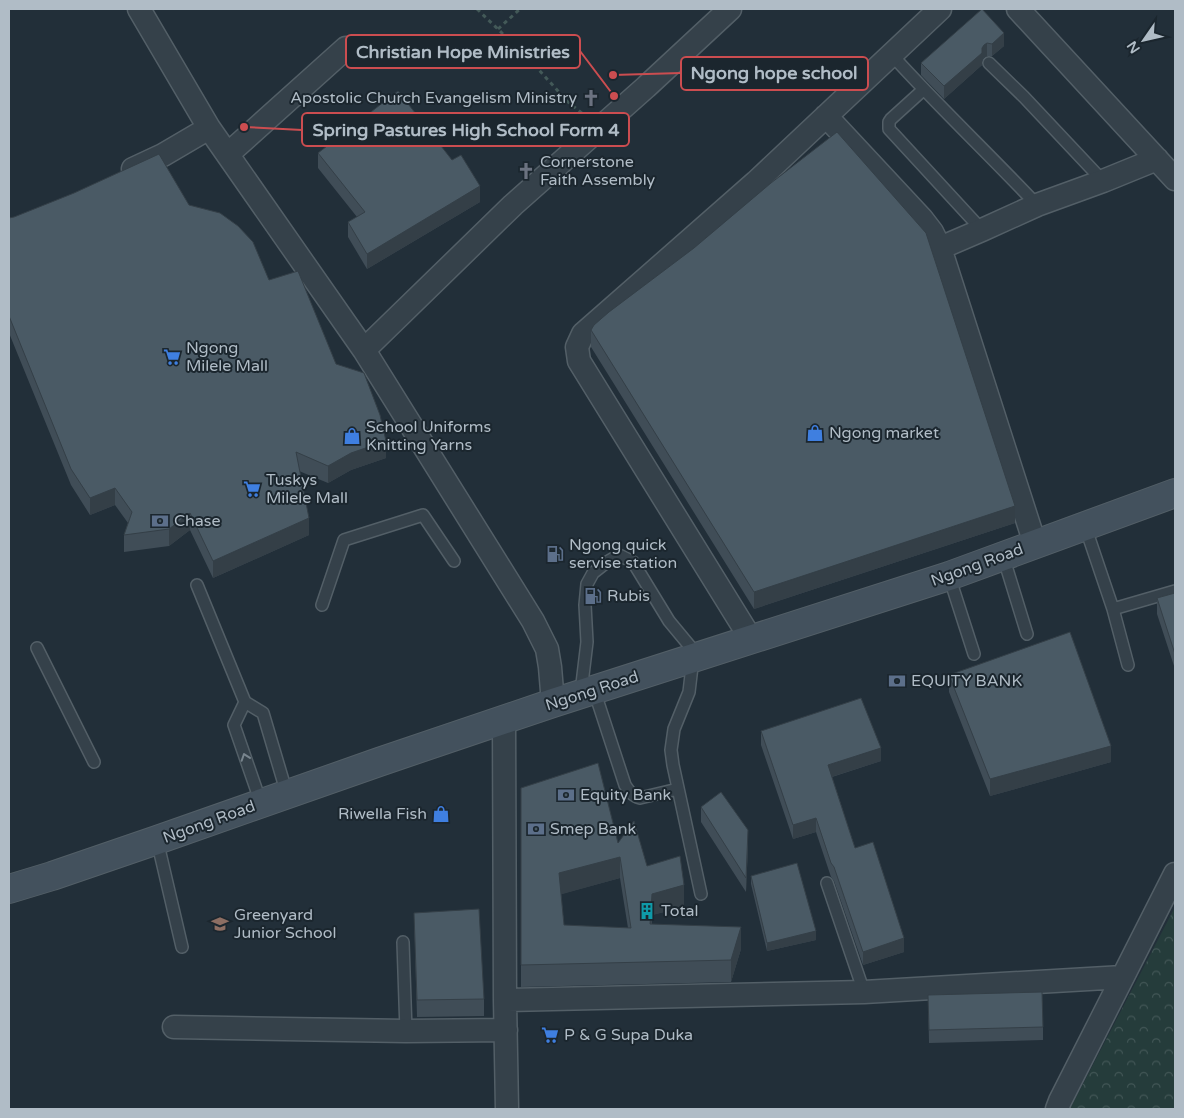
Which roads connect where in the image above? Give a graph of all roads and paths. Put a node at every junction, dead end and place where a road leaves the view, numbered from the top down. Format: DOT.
graph roads {
  1 [pos="138,9"];
  2 [pos="477,9"];
  3 [pos="520,9"];
  4 [pos="730,9"];
  5 [pos="940,9"];
  6 [pos="1018,9"];
  7 [pos="498,29"];
  8 [pos="346,48"];
  9 [pos="891,54"];
  10 [pos="989,63"];
  11 [pos="923,90"];
  12 [pos="826,116"];
  13 [pos="605,123"];
  14 [pos="209,128"];
  15 [pos="228,154"];
  16 [pos="1157,159"];
  17 [pos="111,179"];
  18 [pos="1175,179"];
  19 [pos="1103,181"];
  20 [pos="1037,205"];
  21 [pos="982,230"];
  22 [pos="940,248"];
  23 [pos="364,350"];
  24 [pos="1175,493"];
  25 [pos="1086,526"];
  26 [pos="1035,544"];
  27 [pos="1003,556"];
  28 [pos="454,561"];
  29 [pos="948,576"];
  30 [pos="197,586"];
  31 [pos="1175,591"];
  32 [pos="322,605"];
  33 [pos="1113,608"];
  34 [pos="1027,634"];
  35 [pos="752,639"];
  36 [pos="37,648"];
  37 [pos="974,654"];
  38 [pos="696,658"];
  39 [pos="1128,665"];
  40 [pos="587,692"];
  41 [pos="245,702"];
  42 [pos="553,703"];
  43 [pos="504,720"];
  44 [pos="94,762"];
  45 [pos="678,789"];
  46 [pos="286,794"];
  47 [pos="261,804"];
  48 [pos="157,840"];
  49 [pos="1175,874"];
  50 [pos="827,883"];
  51 [pos="9,890"];
  52 [pos="701,894"];
  53 [pos="403,942"];
  54 [pos="182,947"];
  55 [pos="1123,977"];
  56 [pos="864,992"];
  57 [pos="505,1000"];
  58 [pos="174,1027"];
  59 [pos="506,1030"];
  60 [pos="406,1031"];
  61 [pos="508,1109"];
  62 [pos="1057,1109"];
  1 -- 14 [label="street"];
  2 -- 7 [label="path"];
  3 -- 7 [label="path"];
  4 -- 13 [label="street"];
  5 -- 9 [label="street"];
  6 -- 16 [label="street"];
  7 -- 13 [label="path"];
  8 -- 15 [label="street"];
  9 -- 11 [label="lane"];
  9 -- 12 [label="street"];
  10 -- 19 [label="lane"];
  11 -- 20 [label="lane"];
  11 -- 21 [label="lane"];
  12 -- 22 [label="street"];
  12 -- 35 [label="street"];
  13 -- 23 [label="street"];
  14 -- 15 [label="street"];
  14 -- 17 [label="street"];
  15 -- 23 [label="street"];
  16 -- 18 [label="street"];
  16 -- 19 [label="street"];
  19 -- 20 [label="street"];
  20 -- 21 [label="street"];
  21 -- 22 [label="street"];
  22 -- 26 [label="street"];
  23 -- 42 [label="street"];
  24 -- 25 [label="main road, Ngong Road"];
  25 -- 26 [label="main road, Ngong Road"];
  25 -- 33 [label="lane"];
  26 -- 27 [label="main road, Ngong Road"];
  27 -- 29 [label="main road, Ngong Road"];
  27 -- 34 [label="lane"];
  28 -- 32 [label="lane"];
  29 -- 35 [label="main road, Ngong Road"];
  29 -- 37 [label="lane"];
  30 -- 41 [label="lane"];
  31 -- 33 [label="lane"];
  33 -- 39 [label="lane"];
  35 -- 38 [label="main road, Ngong Road"];
  36 -- 44 [label="lane"];
  38 -- 40 [label="main road, Ngong Road"];
  38 -- 40 [label="lane"];
  38 -- 45 [label="lane"];
  40 -- 42 [label="main road, Ngong Road"];
  40 -- 45 [label="lane"];
  41 -- 46 [label="lane"];
  47 -- 41 [label="lane, one-way"];
  42 -- 43 [label="main road, Ngong Road"];
  43 -- 46 [label="main road, Ngong Road"];
  43 -- 57 [label="street"];
  45 -- 52 [label="lane"];
  46 -- 47 [label="main road, Ngong Road"];
  47 -- 48 [label="main road, Ngong Road"];
  48 -- 51 [label="main road, Ngong Road"];
  48 -- 54 [label="lane"];
  49 -- 55 [label="street"];
  50 -- 56 [label="lane"];
  53 -- 60 [label="lane"];
  55 -- 56 [label="street"];
  55 -- 62 [label="street"];
  56 -- 57 [label="street"];
  57 -- 59 [label="street"];
  58 -- 60 [label="street"];
  59 -- 60 [label="street"];
  59 -- 61 [label="street"];
}
